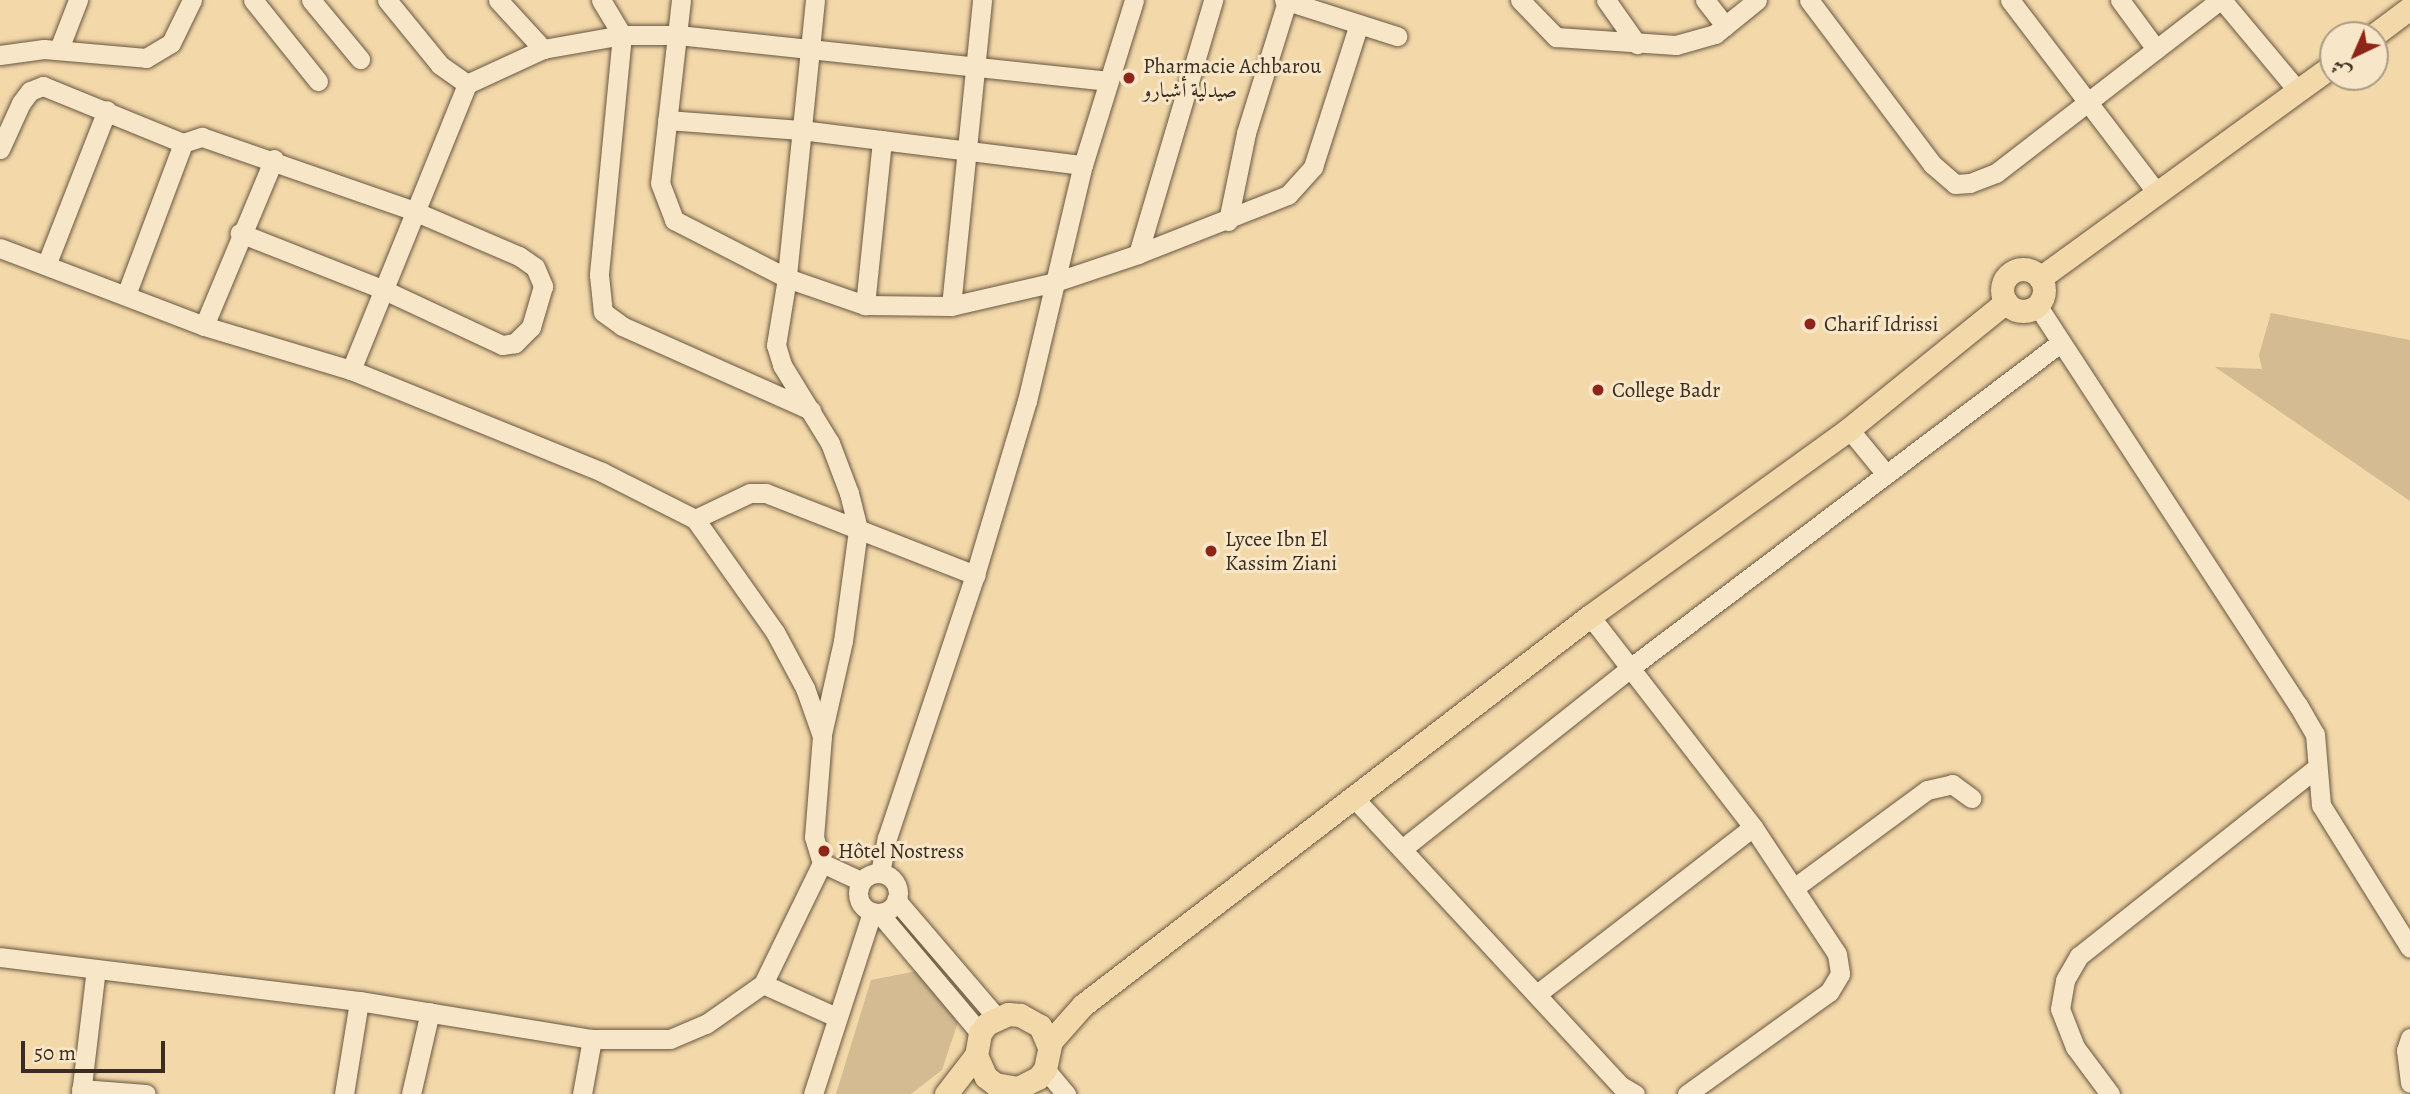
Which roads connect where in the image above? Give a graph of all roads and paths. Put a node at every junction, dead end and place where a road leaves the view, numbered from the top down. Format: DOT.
graph roads {
  1 [pos="78,0"];
  2 [pos="192,0"];
  3 [pos="253,0"];
  4 [pos="310,0"];
  5 [pos="387,0"];
  6 [pos="498,0"];
  7 [pos="601,0"];
  8 [pos="681,0"];
  9 [pos="815,0"];
  10 [pos="982,0"];
  11 [pos="1134,0"];
  12 [pos="1213,0"];
  13 [pos="1520,0"];
  14 [pos="1606,0"];
  15 [pos="1706,0"];
  16 [pos="1757,0"];
  17 [pos="1809,0"];
  18 [pos="2010,0"];
  19 [pos="2120,0"];
  20 [pos="2221,0"];
  21 [pos="1286,1"];
  22 [pos="2410,8"];
  23 [pos="1359,24"];
  24 [pos="2389,24"];
  25 [pos="1725,26"];
  26 [pos="622,35"];
  27 [pos="678,35"];
  28 [pos="1397,36"];
  29 [pos="1637,44"];
  30 [pos="811,48"];
  31 [pos="59,49"];
  32 [pos="543,49"];
  33 [pos="2157,49"];
  34 [pos="0,55"];
  35 [pos="360,59"];
  36 [pos="977,67"];
  37 [pos="2319,75"];
  38 [pos="318,81"];
  39 [pos="1107,81"];
  40 [pos="467,84"];
  41 [pos="2298,91"];
  42 [pos="2089,102"];
  43 [pos="107,110"];
  44 [pos="667,120"];
  45 [pos="801,130"];
  46 [pos="882,140"];
  47 [pos="183,143"];
  48 [pos="0,149"];
  49 [pos="968,150"];
  50 [pos="274,159"];
  51 [pos="1083,165"];
  52 [pos="2158,194"];
  53 [pos="414,211"];
  54 [pos="1228,220"];
  55 [pos="240,233"];
  56 [pos="0,248"];
  57 [pos="1138,254"];
  58 [pos="47,263"];
  59 [pos="787,278"];
  60 [pos="2040,278"];
  61 [pos="1055,282"];
  62 [pos="382,289"];
  63 [pos="126,295"];
  64 [pos="2006,302"];
  65 [pos="864,305"];
  66 [pos="2037,305"];
  67 [pos="951,306"];
  68 [pos="204,326"];
  69 [pos="2060,343"];
  70 [pos="351,370"];
  71 [pos="811,410"];
  72 [pos="1849,429"];
  73 [pos="1886,474"];
  74 [pos="695,519"];
  75 [pos="858,530"];
  76 [pos="975,575"];
  77 [pos="1590,616"];
  78 [pos="1630,668"];
  79 [pos="822,736"];
  80 [pos="2316,768"];
  81 [pos="1970,798"];
  82 [pos="1356,800"];
  83 [pos="1753,827"];
  84 [pos="1402,849"];
  85 [pos="822,863"];
  86 [pos="880,873"];
  87 [pos="861,881"];
  88 [pos="1794,888"];
  89 [pos="897,900"];
  90 [pos="876,912"];
  91 [pos="2410,948"];
  92 [pos="0,957"];
  93 [pos="96,969"];
  94 [pos="763,984"];
  95 [pos="1537,994"];
  96 [pos="359,1001"];
  97 [pos="1083,1005"];
  98 [pos="429,1012"];
  99 [pos="836,1017"];
  100 [pos="1030,1019"];
  101 [pos="984,1035"];
  102 [pos="2410,1038"];
  103 [pos="592,1040"];
  104 [pos="1047,1058"];
  105 [pos="2410,1083"];
  106 [pos="988,1089"];
  107 [pos="1027,1090"];
  108 [pos="81,1091"];
  109 [pos="146,1094"];
  110 [pos="345,1094"];
  111 [pos="411,1094"];
  112 [pos="582,1094"];
  113 [pos="813,1094"];
  114 [pos="946,1094"];
  115 [pos="1066,1094"];
  116 [pos="1635,1094"];
  117 [pos="1687,1094"];
  118 [pos="2110,1094"];
  1 -- 31 [label="street"];
  2 -- 31 [label="street"];
  3 -- 38 [label="street"];
  4 -- 35 [label="street"];
  5 -- 40 [label="street"];
  6 -- 32 [label="street"];
  7 -- 26 [label="street"];
  8 -- 27 [label="street"];
  9 -- 30 [label="street"];
  10 -- 36 [label="street"];
  11 -- 39 [label="street"];
  12 -- 57 [label="street"];
  13 -- 29 [label="street"];
  14 -- 29 [label="street"];
  15 -- 25 [label="street"];
  16 -- 25 [label="street"];
  17 -- 42 [label="street"];
  18 -- 42 [label="street"];
  19 -- 33 [label="street"];
  20 -- 33 [label="street"];
  20 -- 41 [label="street"];
  21 -- 23 [label="street"];
  21 -- 54 [label="street"];
  22 -- 24 [label="main road"];
  23 -- 28 [label="street"];
  23 -- 54 [label="street"];
  25 -- 29 [label="street"];
  26 -- 27 [label="street"];
  26 -- 32 [label="street"];
  26 -- 71 [label="street"];
  27 -- 30 [label="street"];
  27 -- 44 [label="street"];
  30 -- 36 [label="street"];
  30 -- 45 [label="street"];
  31 -- 34 [label="street"];
  32 -- 40 [label="street"];
  33 -- 42 [label="street"];
  36 -- 39 [label="street"];
  36 -- 49 [label="street"];
  37 -- 41 [label="main road"];
  39 -- 51 [label="street"];
  40 -- 53 [label="street"];
  41 -- 52 [label="main road"];
  42 -- 52 [label="street"];
  43 -- 47 [label="street"];
  43 -- 48 [label="street"];
  43 -- 58 [label="street"];
  44 -- 45 [label="street"];
  44 -- 59 [label="street"];
  45 -- 46 [label="street"];
  45 -- 59 [label="street"];
  46 -- 49 [label="street"];
  46 -- 65 [label="street"];
  47 -- 50 [label="street"];
  47 -- 63 [label="street"];
  49 -- 51 [label="street"];
  49 -- 67 [label="street"];
  50 -- 53 [label="street"];
  50 -- 55 [label="street"];
  51 -- 61 [label="street"];
  52 -- 60 [label="main road"];
  53 -- 62 [label="street"];
  53 -- 62 [label="street"];
  54 -- 57 [label="street"];
  55 -- 62 [label="street"];
  55 -- 68 [label="street"];
  56 -- 58 [label="street"];
  57 -- 61 [label="street"];
  58 -- 63 [label="street"];
  59 -- 65 [label="street"];
  59 -- 71 [label="street"];
  60 -- 64 [label="main road"];
  60 -- 66 [label="main road"];
  61 -- 67 [label="street"];
  61 -- 76 [label="street"];
  62 -- 70 [label="street"];
  63 -- 68 [label="street"];
  64 -- 66 [label="main road"];
  64 -- 72 [label="main road"];
  65 -- 67 [label="street"];
  66 -- 69 [label="street"];
  68 -- 70 [label="street"];
  69 -- 73 [label="street"];
  69 -- 80 [label="street"];
  70 -- 74 [label="street"];
  71 -- 75 [label="street"];
  72 -- 73 [label="street"];
  72 -- 77 [label="main road"];
  73 -- 78 [label="street"];
  74 -- 75 [label="street"];
  74 -- 79 [label="street"];
  75 -- 76 [label="street"];
  75 -- 79 [label="street"];
  76 -- 86 [label="street"];
  77 -- 78 [label="street"];
  77 -- 82 [label="main road"];
  78 -- 83 [label="street"];
  78 -- 84 [label="street"];
  79 -- 85 [label="street"];
  80 -- 91 [label="street"];
  80 -- 118 [label="street"];
  81 -- 88 [label="street"];
  82 -- 84 [label="street"];
  82 -- 97 [label="main road"];
  83 -- 88 [label="street"];
  83 -- 95 [label="street"];
  84 -- 95 [label="street"];
  85 -- 87 [label="street"];
  85 -- 94 [label="street"];
  86 -- 87 [label="street"];
  86 -- 89 [label="street"];
  87 -- 90 [label="street"];
  88 -- 117 [label="street"];
  89 -- 90 [label="street"];
  89 -- 101 [label="street"];
  90 -- 99 [label="street"];
  90 -- 101 [label="street"];
  92 -- 93 [label="street"];
  93 -- 96 [label="street"];
  93 -- 108 [label="street"];
  94 -- 99 [label="street"];
  94 -- 103 [label="street"];
  95 -- 116 [label="street"];
  96 -- 98 [label="street"];
  96 -- 110 [label="street"];
  97 -- 100 [label="main road"];
  97 -- 104 [label="main road"];
  98 -- 103 [label="street"];
  98 -- 111 [label="street"];
  99 -- 113 [label="street"];
  100 -- 101 [label="main road"];
  100 -- 104 [label="main road"];
  101 -- 106 [label="main road"];
  101 -- 114 [label="main road"];
  102 -- 105 [label="street"];
  103 -- 112 [label="street"];
  104 -- 107 [label="main road"];
  104 -- 115 [label="street"];
  106 -- 107 [label="main road"];
  108 -- 109 [label="street"];
}
